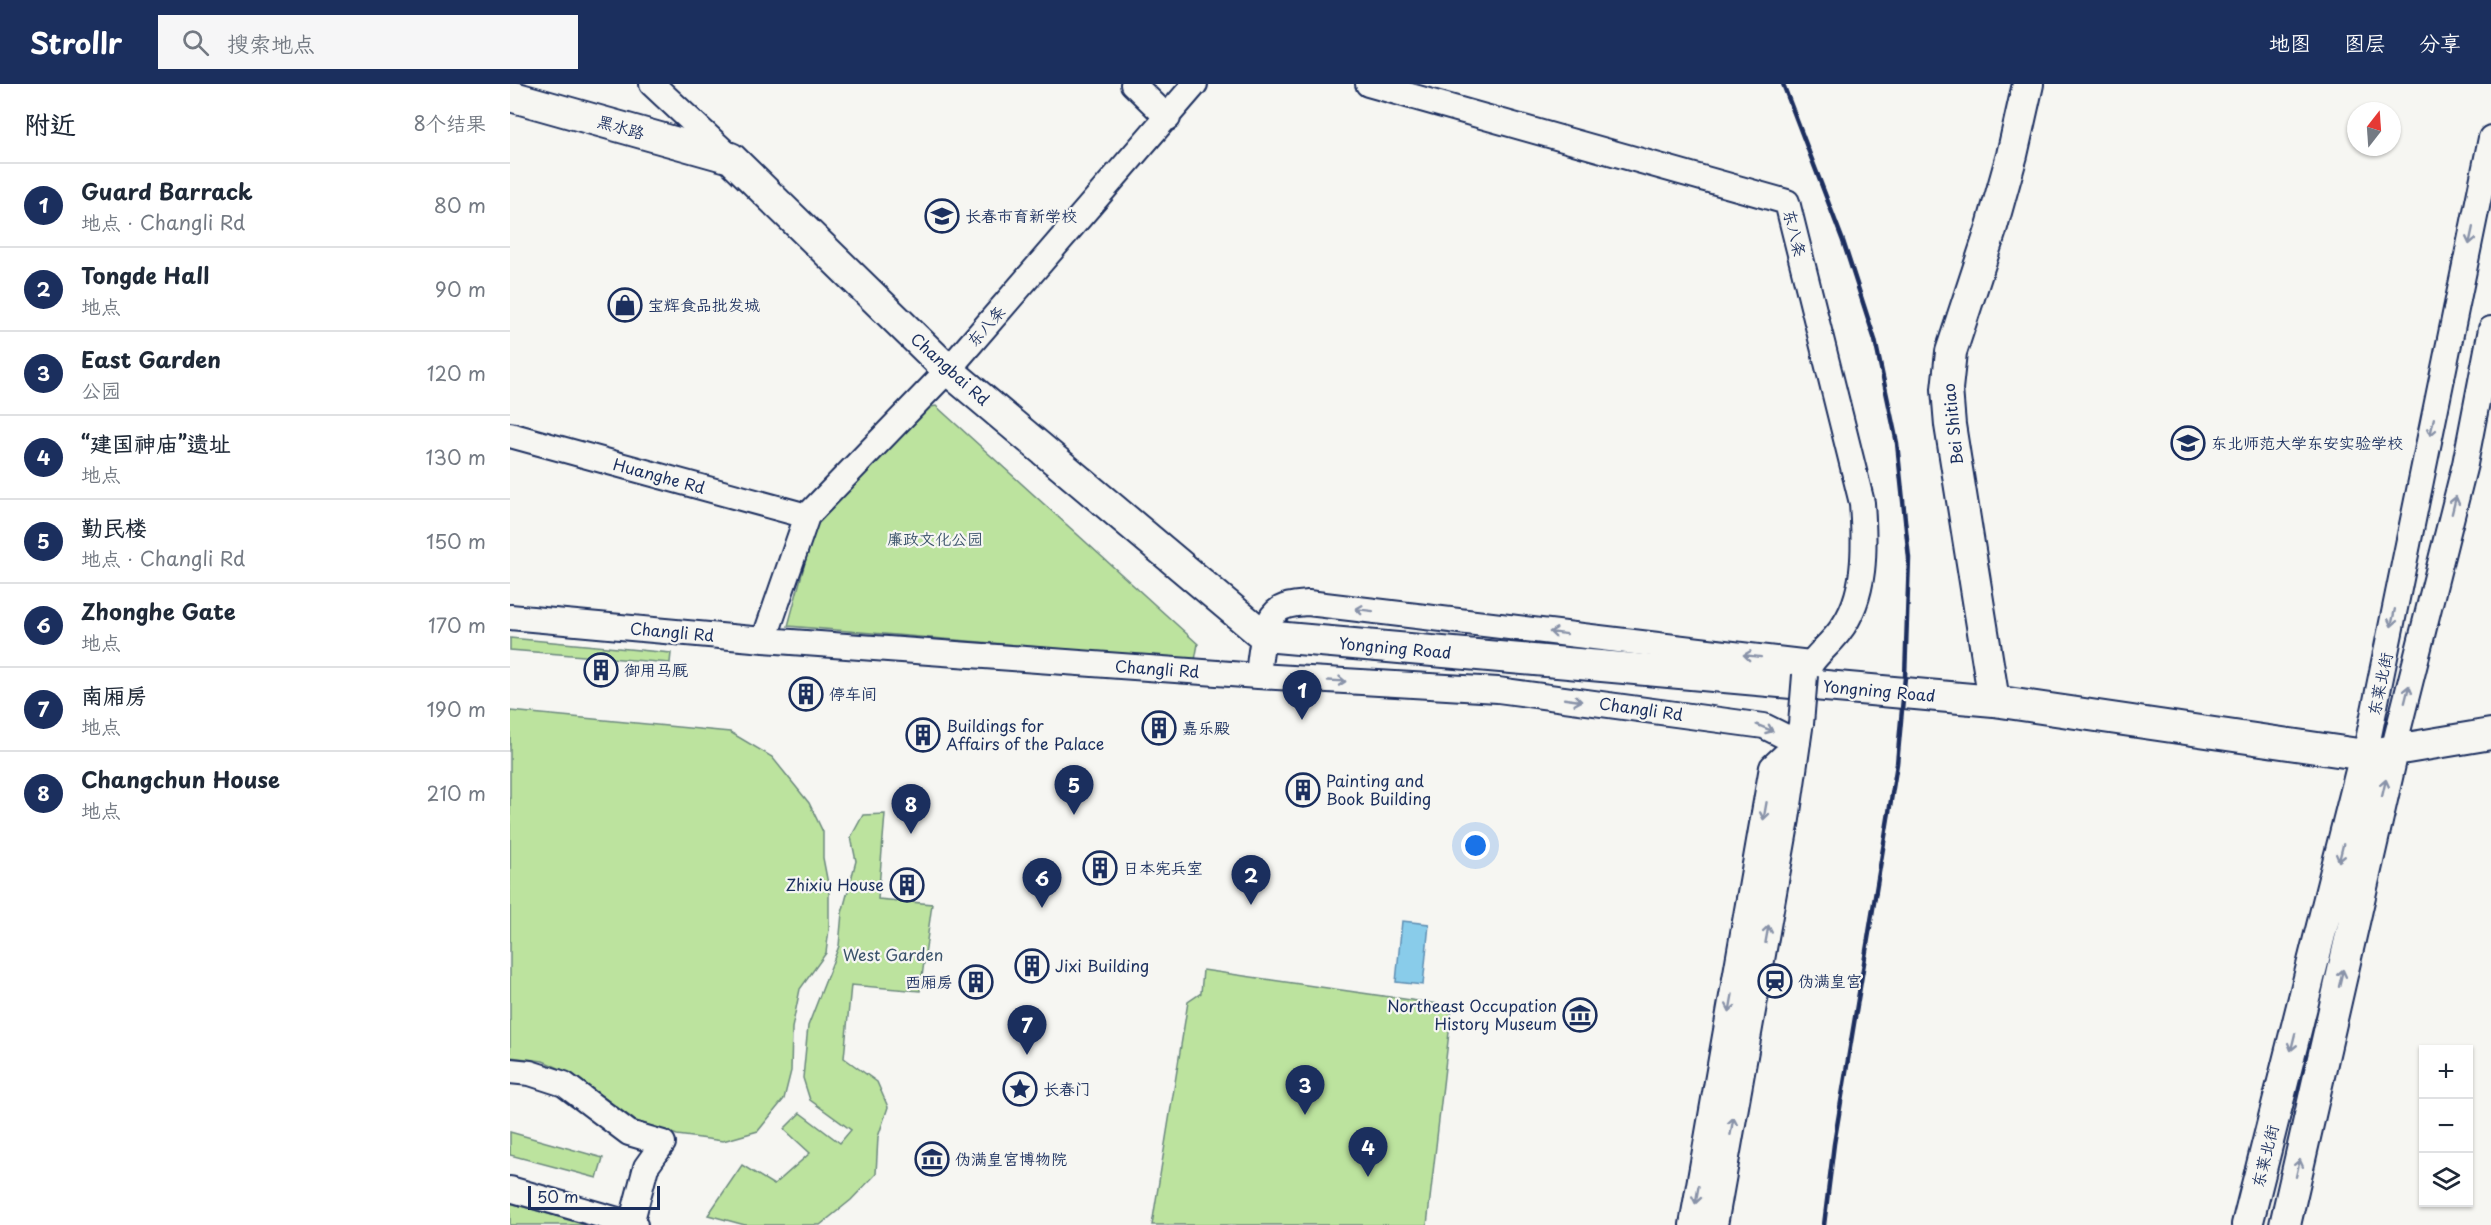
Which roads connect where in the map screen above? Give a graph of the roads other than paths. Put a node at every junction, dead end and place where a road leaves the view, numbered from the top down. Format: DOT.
graph roads {
  1 [pos="652,84"];
  2 [pos="1133,84"];
  3 [pos="1195,84"];
  4 [pos="1368,84"];
  5 [pos="2028,84"];
  6 [pos="510,96"];
  7 [pos="1168,118"];
  8 [pos="2491,138"];
  9 [pos="731,158"];
  10 [pos="2491,329"];
  11 [pos="948,370"];
  12 [pos="510,435"];
  13 [pos="807,516"];
  14 [pos="510,617"];
  15 [pos="1264,636"];
  16 [pos="764,640"];
  17 [pos="1807,669"];
  18 [pos="1258,676"];
  19 [pos="1994,701"];
  20 [pos="1799,734"];
  21 [pos="2491,734"];
  22 [pos="2379,753"];
  23 [pos="510,1071"];
  24 [pos="510,1189"];
  25 [pos="633,1224"];
  26 [pos="1692,1225"];
  27 [pos="1715,1225"];
  28 [pos="2247,1225"];
  29 [pos="2285,1225"];
  1 -- 9 [label="street, Changbai Rd"];
  2 -- 7 [label="street"];
  3 -- 7 [label="street, 东八条"];
  4 -- 17 [label="street, 东八条"];
  5 -- 19 [label="main road, Bei Shitiao"];
  6 -- 9 [label="main road, 黑水路"];
  7 -- 11 [label="street, 东八条"];
  8 -- 22 [label="street, 东莱北街, one-way"];
  9 -- 11 [label="main road, Changbai Rd"];
  22 -- 10 [label="street, 东莱北街, one-way"];
  11 -- 13 [label="street, 东八条"];
  11 -- 15 [label="main road, Changbai Rd"];
  12 -- 13 [label="street, Huanghe Rd"];
  13 -- 16 [label="street, 东八条"];
  14 -- 16 [label="street, Changli Rd"];
  17 -- 15 [label="street, one-way"];
  15 -- 18 [label="street"];
  15 -- 19 [label="main road, Yongning Road"];
  16 -- 18 [label="street, Changli Rd"];
  17 -- 20 [label="street, bridge"];
  18 -- 20 [label="street, Changli Rd, one-way"];
  19 -- 22 [label="main road, Yongning Road"];
  20 -- 26 [label="street, one-way"];
  27 -- 20 [label="street, one-way"];
  21 -- 22 [label="main road, Yongning Road"];
  22 -- 28 [label="main road, 东莱北街, one-way"];
  29 -- 22 [label="main road, 东莱北街, one-way"];
  23 -- 25 [label="street"];
  24 -- 25 [label="street"];
}
